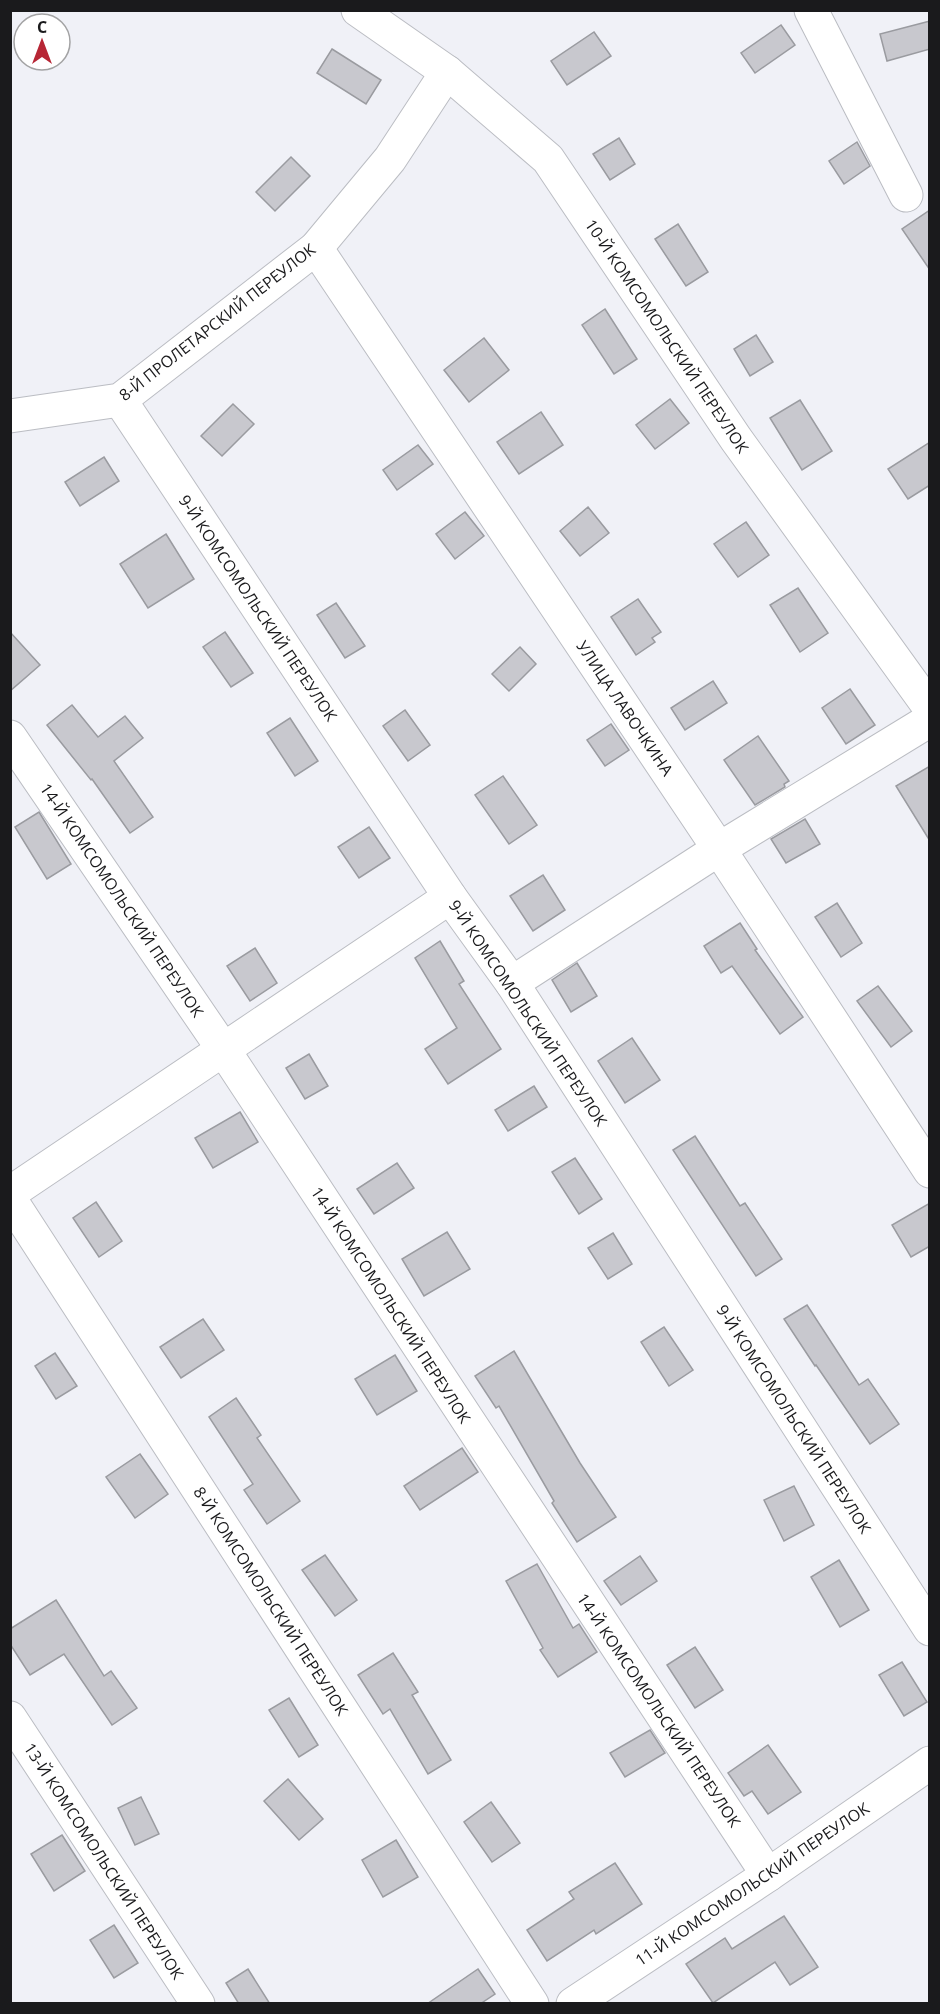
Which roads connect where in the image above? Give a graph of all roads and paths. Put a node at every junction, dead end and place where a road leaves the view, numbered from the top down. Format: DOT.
graph roads {
  1 [pos="358,10"];
  2 [pos="810,10"];
  3 [pos="447,72"];
  4 [pos="906,195"];
  5 [pos="316,248"];
  6 [pos="120,400"];
  7 [pos="10,416"];
  8 [pos="930,708"];
  9 [pos="930,720"];
  10 [pos="10,737"];
  11 [pos="719,849"];
  12 [pos="450,897"];
  13 [pos="512,983"];
  14 [pos="223,1049"];
  15 [pos="930,1171"];
  16 [pos="10,1193"];
  17 [pos="10,1199"];
  18 [pos="930,1629"];
  19 [pos="10,1718"];
  20 [pos="930,1763"];
  21 [pos="768,1875"];
  22 [pos="198,2004"];
  23 [pos="532,2004"];
  24 [pos="573,2004"];
  1 -- 3 [label="street, 10-Й КОМСОМОЛЬСКИЙ ПЕРЕУЛОК"];
  2 -- 4 [label="street"];
  3 -- 5 [label="street, 8-Й ПРОЛЕТАРСКИЙ ПЕРЕУЛОК"];
  3 -- 8 [label="street, 10-Й КОМСОМОЛЬСКИЙ ПЕРЕУЛОК"];
  5 -- 6 [label="street, 8-Й ПРОЛЕТАРСКИЙ ПЕРЕУЛОК"];
  5 -- 11 [label="street, УЛИЦА ЛАВОЧКИНА"];
  6 -- 7 [label="street, 8-Й ПРОЛЕТАРСКИЙ ПЕРЕУЛОК"];
  6 -- 12 [label="street, 9-Й КОМСОМОЛЬСКИЙ ПЕРЕУЛОК"];
  9 -- 11 [label="street"];
  10 -- 14 [label="street, 14-Й КОМСОМОЛЬСКИЙ ПЕРЕУЛОК"];
  11 -- 13 [label="street"];
  11 -- 15 [label="street, УЛИЦА ЛАВОЧКИНА"];
  12 -- 13 [label="street, 9-Й КОМСОМОЛЬСКИЙ ПЕРЕУЛОК"];
  12 -- 14 [label="street"];
  13 -- 18 [label="street, 9-Й КОМСОМОЛЬСКИЙ ПЕРЕУЛОК"];
  14 -- 16 [label="street"];
  14 -- 21 [label="street, 14-Й КОМСОМОЛЬСКИЙ ПЕРЕУЛОК"];
  17 -- 23 [label="street, 8-Й КОМСОМОЛЬСКИЙ ПЕРЕУЛОК"];
  19 -- 22 [label="street, 13-Й КОМСОМОЛЬСКИЙ ПЕРЕУЛОК"];
  20 -- 21 [label="street, 11-Й КОМСОМОЛЬСКИЙ ПЕРЕУЛОК"];
  21 -- 24 [label="street, 11-Й КОМСОМОЛЬСКИЙ ПЕРЕУЛОК"];
}
